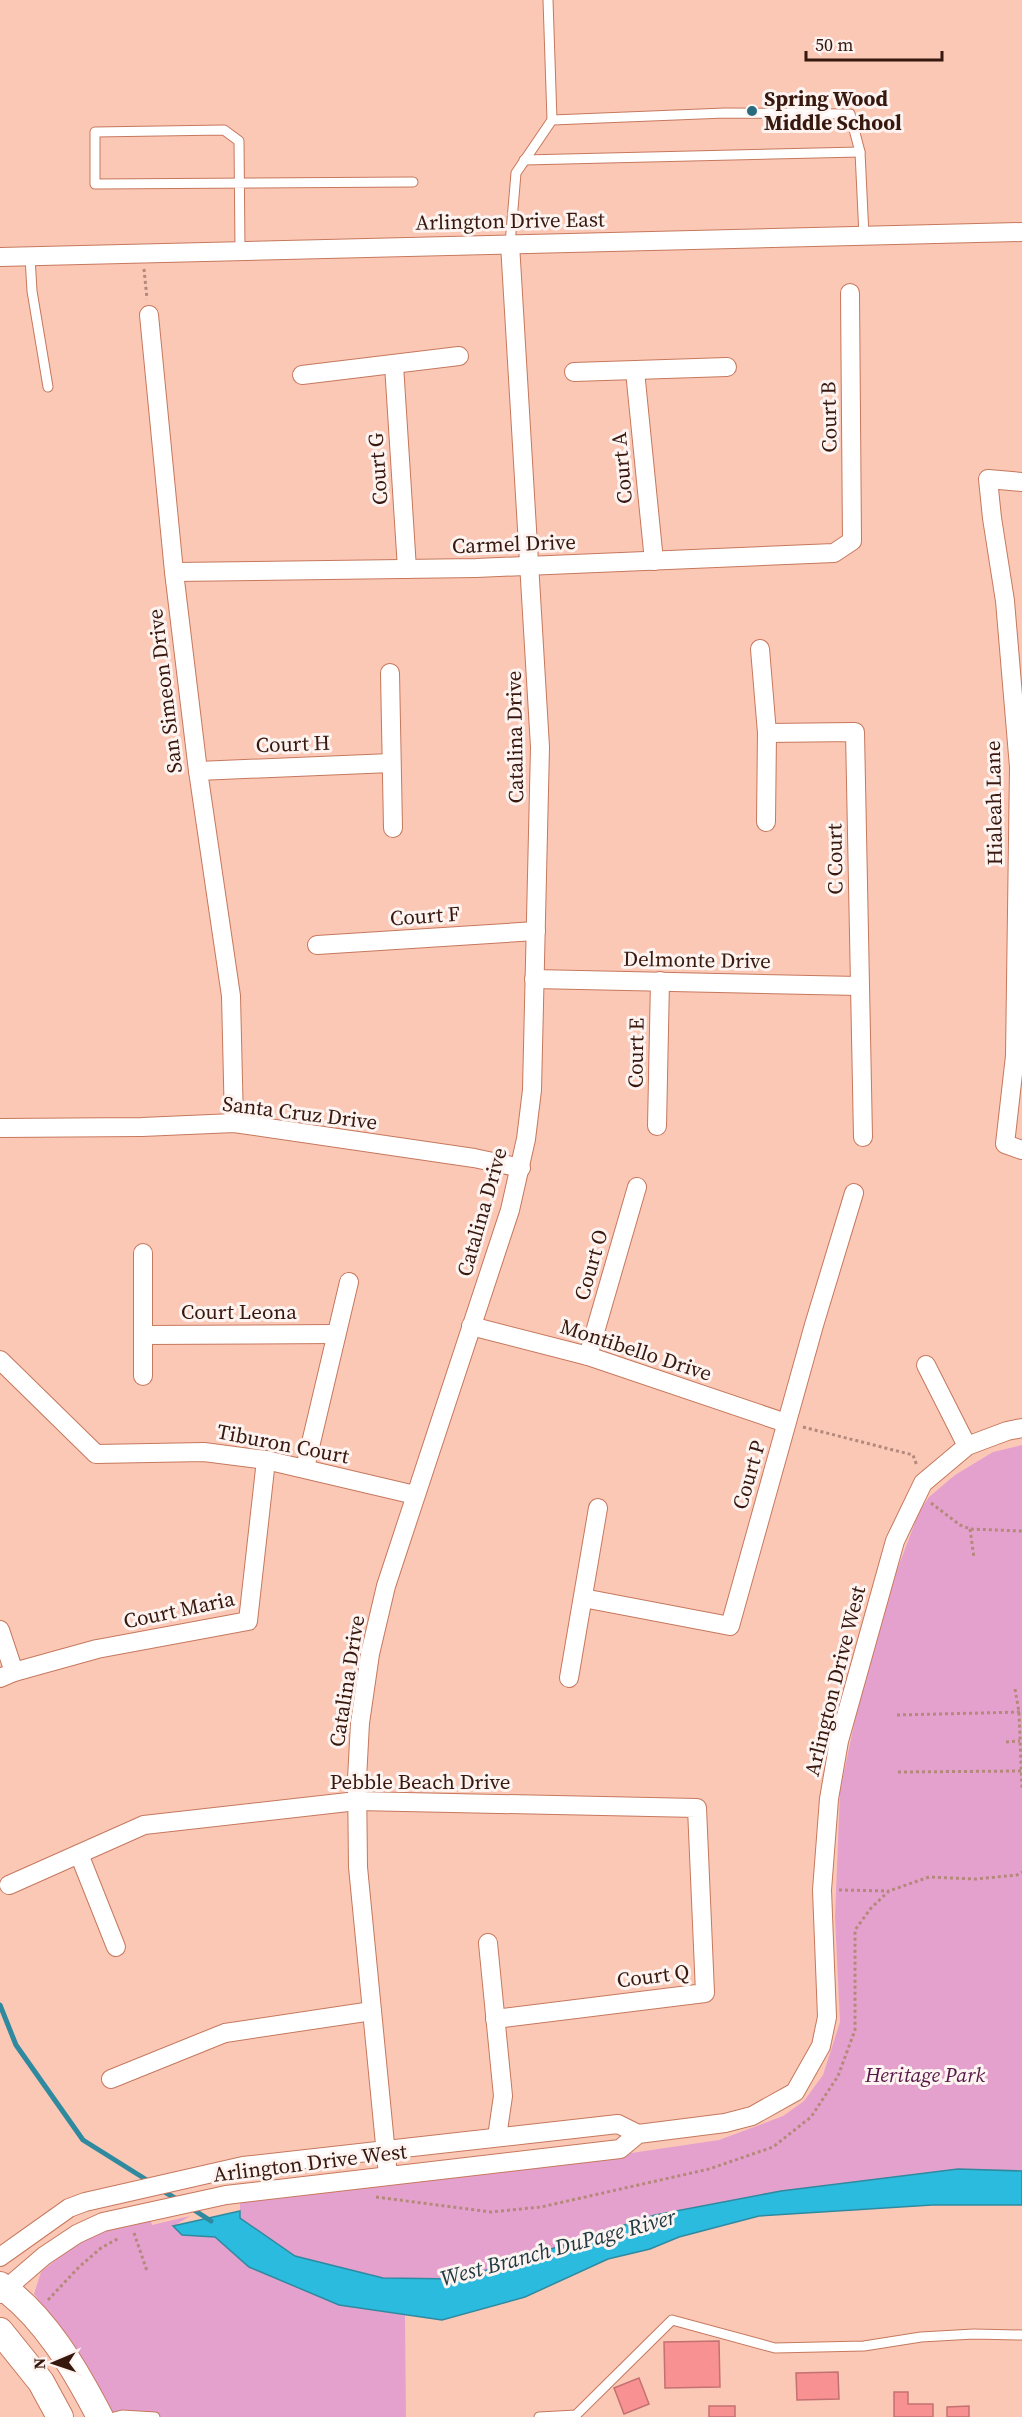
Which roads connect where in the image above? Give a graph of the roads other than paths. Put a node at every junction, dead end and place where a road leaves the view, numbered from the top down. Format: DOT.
graph roads {
  1 [pos="548,0"];
  2 [pos="552,120"];
  3 [pos="860,152"];
  4 [pos="524,160"];
  5 [pos="413,182"];
  6 [pos="240,184"];
  7 [pos="1022,232"];
  8 [pos="864,236"];
  9 [pos="510,244"];
  10 [pos="240,250"];
  11 [pos="0,257"];
  12 [pos="30,257"];
  13 [pos="850,293"];
  14 [pos="149,315"];
  15 [pos="459,356"];
  16 [pos="394,365"];
  17 [pos="727,367"];
  18 [pos="635,371"];
  19 [pos="574,372"];
  20 [pos="302,375"];
  21 [pos="48,387"];
  22 [pos="1022,482"];
  23 [pos="852,541"];
  24 [pos="654,561"];
  25 [pos="531,566"];
  26 [pos="407,569"];
  27 [pos="174,572"];
  28 [pos="760,649"];
  29 [pos="390,673"];
  30 [pos="767,733"];
  31 [pos="391,763"];
  32 [pos="198,771"];
  33 [pos="766,822"];
  34 [pos="393,828"];
  35 [pos="536,931"];
  36 [pos="317,945"];
  37 [pos="534,979"];
  38 [pos="660,981"];
  39 [pos="860,986"];
  40 [pos="234,1123"];
  41 [pos="657,1126"];
  42 [pos="0,1128"];
  43 [pos="863,1137"];
  44 [pos="1022,1150"];
  45 [pos="521,1168"];
  46 [pos="637,1187"];
  47 [pos="854,1193"];
  48 [pos="142,1253"];
  49 [pos="349,1282"];
  50 [pos="471,1326"];
  51 [pos="143,1335"];
  52 [pos="336,1335"];
  53 [pos="588,1356"];
  54 [pos="0,1360"];
  55 [pos="926,1365"];
  56 [pos="143,1376"];
  57 [pos="786,1423"];
  58 [pos="1022,1428"];
  59 [pos="967,1446"];
  60 [pos="266,1460"];
  61 [pos="305,1468"];
  62 [pos="415,1495"];
  63 [pos="598,1508"];
  64 [pos="583,1598"];
  65 [pos="0,1630"];
  66 [pos="7,1675"];
  67 [pos="569,1678"];
  68 [pos="357,1801"];
  69 [pos="697,1808"];
  70 [pos="79,1854"];
  71 [pos="9,1885"];
  72 [pos="488,1942"];
  73 [pos="116,1947"];
  74 [pos="372,2011"];
  75 [pos="495,2019"];
  76 [pos="111,2079"];
  77 [pos="638,2134"];
  78 [pos="497,2137"];
  79 [pos="386,2151"];
  80 [pos="388,2175"];
  81 [pos="0,2257"];
  82 [pos="2,2289"];
  83 [pos="0,2331"];
  84 [pos="1022,2335"];
  85 [pos="60,2417"];
  86 [pos="100,2417"];
  87 [pos="114,2417"];
  88 [pos="154,2417"];
  89 [pos="539,2417"];
  1 -- 2 [label="lane"];
  2 -- 3 [label="lane"];
  2 -- 4 [label="lane"];
  3 -- 4 [label="lane"];
  3 -- 8 [label="lane"];
  4 -- 9 [label="lane"];
  5 -- 6 [label="lane"];
  6 -- 6 [label="lane"];
  6 -- 10 [label="lane"];
  7 -- 8 [label="street, Arlington Drive East"];
  8 -- 9 [label="street, Arlington Drive East"];
  9 -- 10 [label="street, Arlington Drive East"];
  9 -- 25 [label="street, Catalina Drive"];
  10 -- 12 [label="street, Arlington Drive East"];
  11 -- 12 [label="street, Arlington Drive East"];
  12 -- 21 [label="lane"];
  13 -- 23 [label="street, Court B"];
  14 -- 27 [label="street, San Simeon Drive"];
  15 -- 16 [label="street"];
  16 -- 20 [label="street"];
  16 -- 26 [label="street, Court G"];
  17 -- 18 [label="street"];
  18 -- 19 [label="street"];
  18 -- 24 [label="street, Court A"];
  22 -- 44 [label="street, Hialeah Lane"];
  23 -- 24 [label="street, Carmel Drive"];
  24 -- 25 [label="street, Carmel Drive"];
  25 -- 26 [label="street, Carmel Drive"];
  25 -- 35 [label="street, Catalina Drive"];
  26 -- 27 [label="street, Carmel Drive"];
  27 -- 32 [label="street, San Simeon Drive"];
  28 -- 30 [label="street"];
  29 -- 31 [label="street"];
  30 -- 33 [label="street"];
  30 -- 39 [label="street, C Court"];
  31 -- 32 [label="street, Court H"];
  31 -- 34 [label="street"];
  32 -- 40 [label="street, San Simeon Drive"];
  35 -- 36 [label="street, Court F"];
  35 -- 37 [label="street, Catalina Drive"];
  37 -- 38 [label="street, Delmonte Drive"];
  37 -- 45 [label="street, Catalina Drive"];
  38 -- 39 [label="street, Delmonte Drive"];
  38 -- 41 [label="street, Court E"];
  39 -- 43 [label="street, C Court"];
  40 -- 42 [label="street, Santa Cruz Drive"];
  40 -- 45 [label="street, Santa Cruz Drive"];
  45 -- 50 [label="street, Catalina Drive"];
  46 -- 53 [label="street, Court O"];
  47 -- 57 [label="street, Court P"];
  48 -- 51 [label="street"];
  49 -- 52 [label="street"];
  50 -- 53 [label="street, Montibello Drive"];
  50 -- 62 [label="street, Catalina Drive"];
  51 -- 52 [label="street, Court Leona"];
  51 -- 56 [label="street"];
  52 -- 61 [label="street"];
  53 -- 57 [label="street, Montibello Drive"];
  54 -- 60 [label="street, Tiburon Court"];
  55 -- 59 [label="street"];
  57 -- 64 [label="street, Court P"];
  58 -- 59 [label="street, Arlington Drive West"];
  59 -- 77 [label="street, Arlington Drive West"];
  60 -- 61 [label="street, Tiburon Court"];
  60 -- 66 [label="street, Court Maria"];
  61 -- 62 [label="street, Tiburon Court"];
  62 -- 68 [label="street, Catalina Drive"];
  63 -- 64 [label="street"];
  64 -- 67 [label="street"];
  65 -- 66 [label="street"];
  68 -- 69 [label="street, Pebble Beach Drive"];
  68 -- 70 [label="street, Pebble Beach Drive"];
  68 -- 74 [label="street, Catalina Drive"];
  69 -- 75 [label="street, Court Q"];
  70 -- 71 [label="street, Pebble Beach Drive"];
  70 -- 73 [label="street"];
  72 -- 75 [label="street"];
  74 -- 76 [label="street"];
  74 -- 79 [label="street, Catalina Drive"];
  75 -- 78 [label="street"];
  77 -- 78 [label="street, Arlington Drive West"];
  77 -- 80 [label="street, Arlington Drive West"];
  78 -- 79 [label="street, Arlington Drive West"];
  79 -- 80 [label="street, Catalina Drive"];
  79 -- 81 [label="street, Arlington Drive West"];
  80 -- 82 [label="street, Arlington Drive West"];
  82 -- 86 [label="main road"];
  83 -- 85 [label="main road"];
  84 -- 89 [label="lane"];
  87 -- 88 [label="lane"];
}
